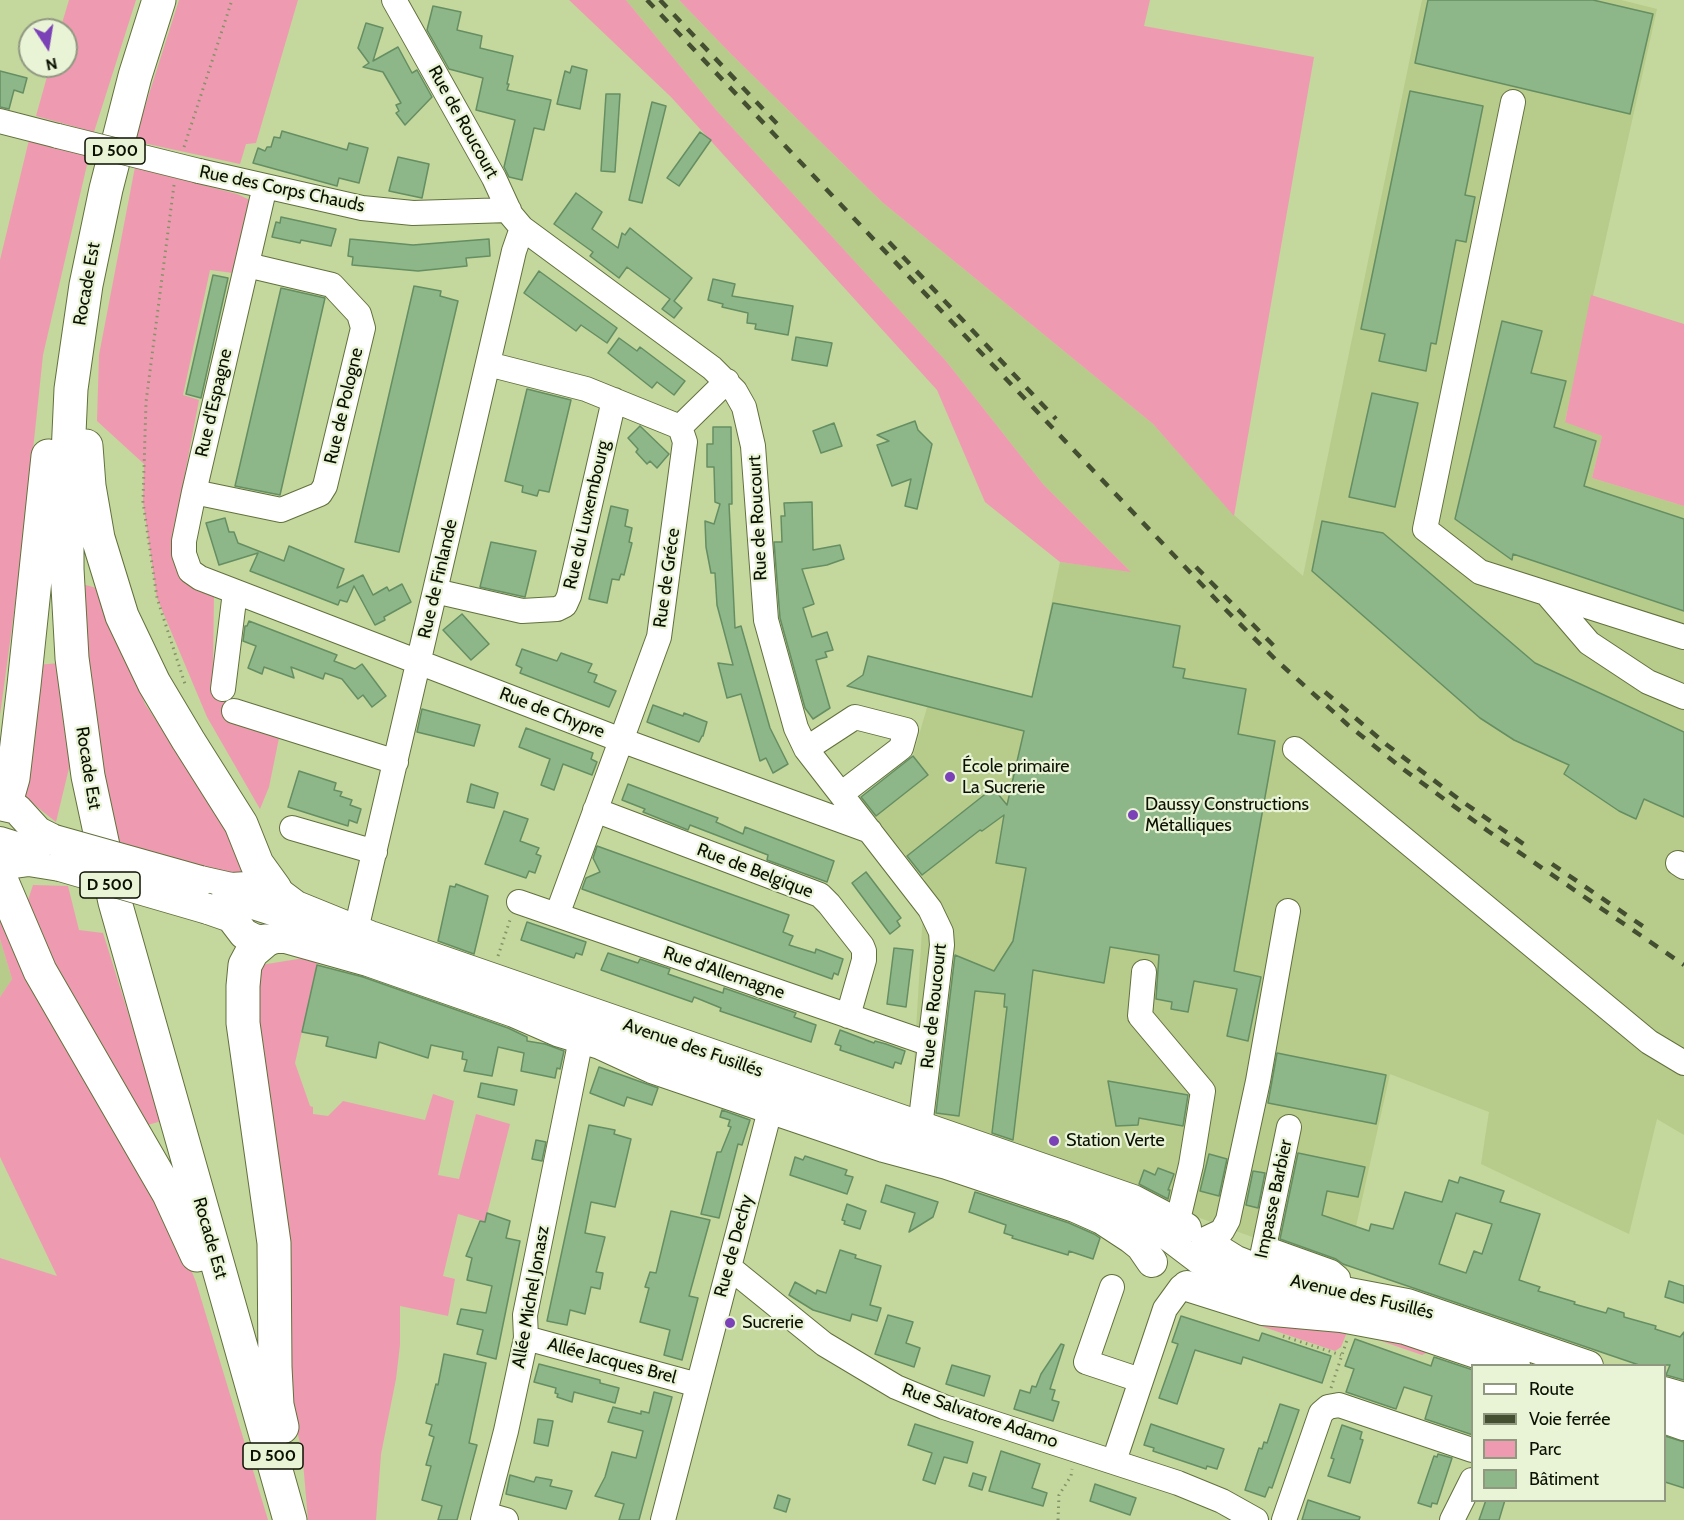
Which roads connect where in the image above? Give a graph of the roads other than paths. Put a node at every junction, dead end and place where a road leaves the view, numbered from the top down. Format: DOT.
graph roads {
  1 [pos="159,0"];
  2 [pos="394,0"];
  3 [pos="1513,102"];
  4 [pos="0,122"];
  5 [pos="265,186"];
  6 [pos="516,219"];
  7 [pos="247,264"];
  8 [pos="89,270"];
  9 [pos="488,364"];
  10 [pos="727,381"];
  11 [pos="614,400"];
  12 [pos="680,427"];
  13 [pos="194,492"];
  14 [pos="435,591"];
  15 [pos="235,592"];
  16 [pos="1546,593"];
  17 [pos="1684,637"];
  18 [pos="418,661"];
  19 [pos="223,689"];
  20 [pos="1684,697"];
  21 [pos="234,711"];
  22 [pos="621,740"];
  23 [pos="806,749"];
  24 [pos="1295,749"];
  25 [pos="396,762"];
  26 [pos="841,794"];
  27 [pos="0,804"];
  28 [pos="595,810"];
  29 [pos="292,828"];
  30 [pos="0,830"];
  31 [pos="870,831"];
  32 [pos="0,839"];
  33 [pos="375,852"];
  34 [pos="57,853"];
  35 [pos="0,866"];
  36 [pos="0,877"];
  37 [pos="205,895"];
  38 [pos="519,902"];
  39 [pos="1288,911"];
  40 [pos="557,915"];
  41 [pos="280,918"];
  42 [pos="356,930"];
  43 [pos="1144,972"];
  44 [pos="848,1016"];
  45 [pos="581,1039"];
  46 [pos="930,1044"];
  47 [pos="1684,1063"];
  48 [pos="774,1093"];
  49 [pos="1289,1127"];
  50 [pos="924,1142"];
  51 [pos="1262,1259"];
  52 [pos="1181,1260"];
  53 [pos="729,1267"];
  54 [pos="1112,1287"];
  55 [pos="526,1338"];
  56 [pos="1512,1364"];
  57 [pos="1538,1364"];
  58 [pos="1559,1364"];
  59 [pos="1585,1364"];
  60 [pos="1140,1380"];
  61 [pos="698,1385"];
  62 [pos="254,1392"];
  63 [pos="1666,1392"];
  64 [pos="1684,1398"];
  65 [pos="1666,1401"];
  66 [pos="1684,1408"];
  67 [pos="1666,1409"];
  68 [pos="1684,1416"];
  69 [pos="1666,1418"];
  70 [pos="1684,1425"];
  71 [pos="1471,1449"];
  72 [pos="1114,1461"];
  73 [pos="1471,1484"];
  74 [pos="491,1518"];
  75 [pos="290,1520"];
  76 [pos="299,1520"];
  77 [pos="663,1520"];
  78 [pos="1256,1520"];
  79 [pos="1284,1520"];
  80 [pos="1452,1520"];
  1 -- 8 [label="highway, Rocade Est / D 500"];
  2 -- 6 [label="street, Rue de Roucourt"];
  3 -- 16 [label="street"];
  4 -- 5 [label="street, Rue des Corps Chauds, bridge"];
  5 -- 6 [label="street, Rue des Corps Chauds"];
  5 -- 7 [label="street, Rue d'Espagne"];
  6 -- 9 [label="street, Rue de Finlande"];
  6 -- 10 [label="street, Rue de Roucourt"];
  7 -- 13 [label="street, Rue d'Espagne"];
  7 -- 13 [label="street, Rue de Pologne"];
  8 -- 27 [label="highway"];
  8 -- 41 [label="highway"];
  8 -- 62 [label="highway, Rocade Est / D 500"];
  9 -- 11 [label="street"];
  9 -- 14 [label="street, Rue de Finlande"];
  10 -- 12 [label="street"];
  10 -- 23 [label="street, Rue de Roucourt"];
  11 -- 12 [label="street"];
  11 -- 14 [label="street, Rue du Luxembourg"];
  12 -- 22 [label="street, Rue de Gréce"];
  13 -- 15 [label="street, Rue d'Espagne"];
  14 -- 18 [label="street, Rue de Finlande"];
  15 -- 18 [label="street, Rue de Chypre"];
  15 -- 19 [label="street"];
  16 -- 17 [label="street"];
  16 -- 20 [label="street"];
  18 -- 22 [label="street, Rue de Chypre"];
  18 -- 25 [label="street, Rue de Finlande"];
  21 -- 25 [label="street"];
  22 -- 28 [label="street, Rue de Gréce"];
  22 -- 31 [label="street, Rue de Chypre"];
  23 -- 26 [label="street, Rue de Roucourt"];
  23 -- 26 [label="street"];
  24 -- 47 [label="street"];
  25 -- 33 [label="street, Rue de Finlande"];
  26 -- 31 [label="street, Rue de Roucourt"];
  27 -- 34 [label="main road"];
  28 -- 40 [label="street, Rue de Gréce"];
  28 -- 44 [label="street, Rue de Belgique"];
  29 -- 33 [label="street"];
  30 -- 34 [label="street"];
  31 -- 46 [label="street, Rue de Roucourt"];
  32 -- 34 [label="street"];
  33 -- 42 [label="street, Rue de Finlande"];
  34 -- 35 [label="main road"];
  34 -- 37 [label="main road, bridge"];
  36 -- 62 [label="highway"];
  37 -- 41 [label="main road, Avenue des Fusillés"];
  37 -- 41 [label="main road, Avenue des Fusillés"];
  38 -- 40 [label="street, Rue d'Allemagne"];
  39 -- 52 [label="street"];
  40 -- 44 [label="street, Rue d'Allemagne"];
  41 -- 42 [label="main road, Avenue des Fusillés"];
  41 -- 45 [label="main road, Avenue des Fusillés"];
  41 -- 48 [label="street"];
  41 -- 76 [label="highway"];
  42 -- 48 [label="main road, Avenue des Fusillés"];
  43 -- 52 [label="street"];
  44 -- 46 [label="street, Rue d'Allemagne"];
  45 -- 48 [label="main road, Avenue des Fusillés"];
  45 -- 55 [label="street, Allée Michel Jonasz"];
  46 -- 50 [label="street, Rue de Roucourt"];
  48 -- 50 [label="main road, Avenue des Fusillés"];
  48 -- 53 [label="street, Rue de Dechy"];
  49 -- 51 [label="street, Impasse Barbier"];
  50 -- 52 [label="main road, Avenue des Fusillés"];
  50 -- 52 [label="main road, Avenue des Fusillés"];
  51 -- 52 [label="main road, Avenue des Fusillés"];
  51 -- 59 [label="main road, Avenue des Fusillés"];
  52 -- 56 [label="main road, Avenue des Fusillés"];
  52 -- 57 [label="street"];
  52 -- 58 [label="street"];
  52 -- 60 [label="street"];
  53 -- 61 [label="street, Rue de Dechy"];
  53 -- 72 [label="street, Rue Salvatore Adamo"];
  54 -- 60 [label="street"];
  55 -- 61 [label="street, Allée Jacques Brel"];
  55 -- 74 [label="street, Allée Michel Jonasz"];
  60 -- 72 [label="street"];
  61 -- 77 [label="street, Rue de Dechy"];
  62 -- 75 [label="highway, Rocade Est / D 500"];
  63 -- 64 [label="main road"];
  65 -- 66 [label="street"];
  67 -- 68 [label="street"];
  69 -- 70 [label="main road"];
  71 -- 79 [label="street"];
  72 -- 78 [label="street, Rue Salvatore Adamo"];
  73 -- 80 [label="street"];
}
